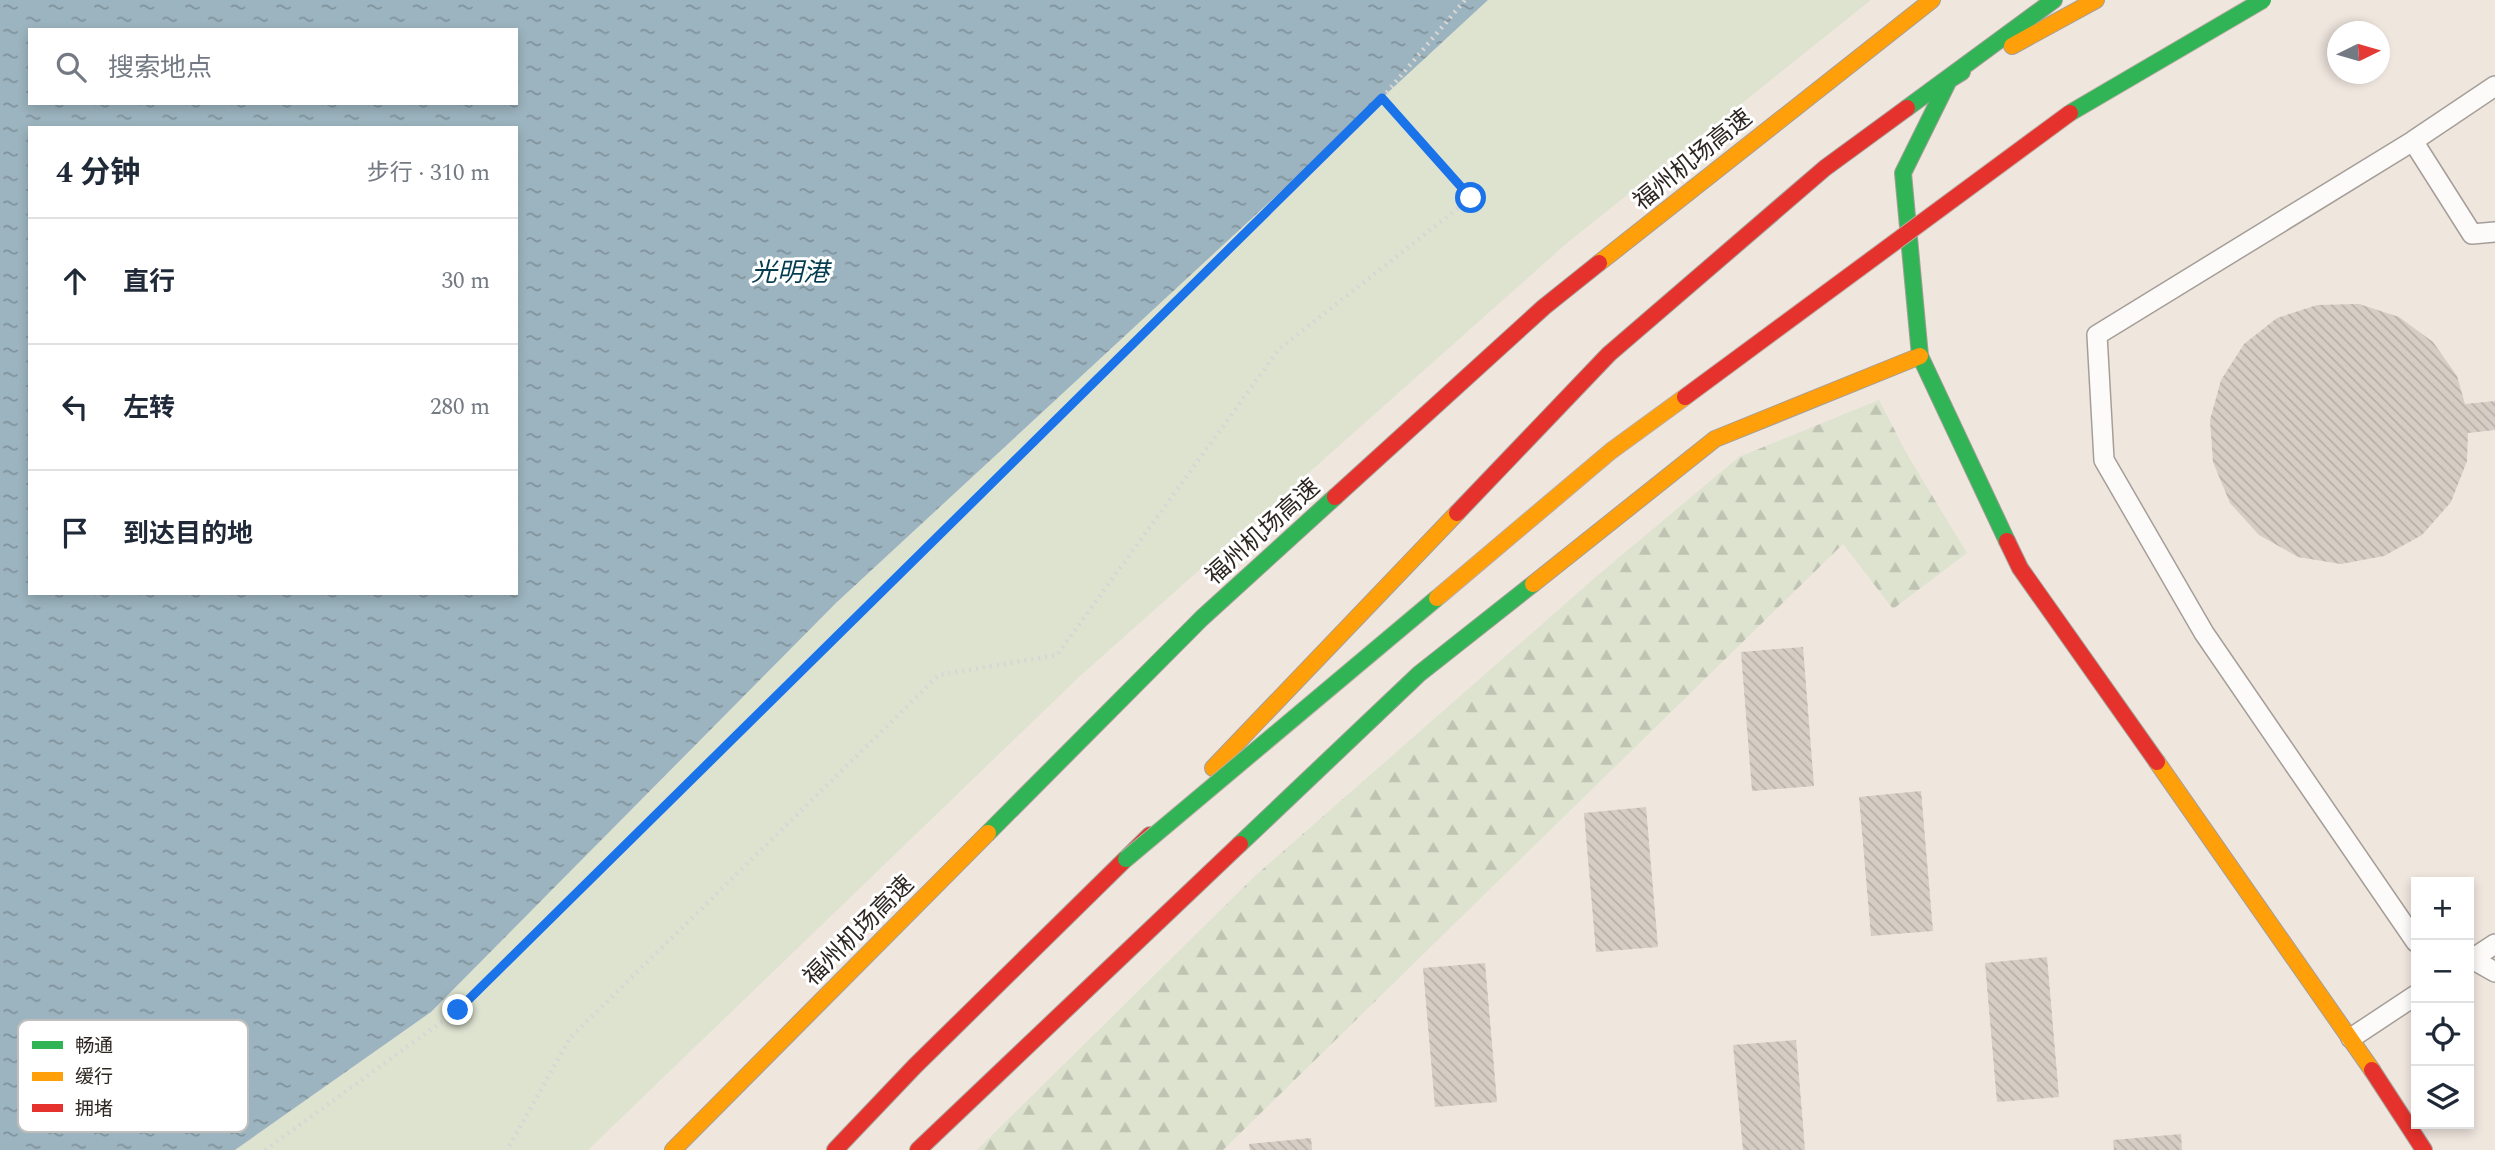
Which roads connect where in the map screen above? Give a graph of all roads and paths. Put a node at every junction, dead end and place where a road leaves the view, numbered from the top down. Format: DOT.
graph roads {
  1 [pos="1465,0"];
  2 [pos="1932,0"];
  3 [pos="2054,0"];
  4 [pos="2096,0"];
  5 [pos="2263,0"];
  6 [pos="2495,86"];
  7 [pos="1382,98"];
  8 [pos="2413,141"];
  9 [pos="2495,232"];
  10 [pos="1920,356"];
  11 [pos="1126,859"];
  12 [pos="2415,940"];
  13 [pos="2495,944"];
  14 [pos="2474,957"];
  15 [pos="2474,962"];
  16 [pos="2495,972"];
  17 [pos="2411,998"];
  18 [pos="2351,1038"];
  19 [pos="265,1150"];
  20 [pos="507,1150"];
  21 [pos="673,1150"];
  22 [pos="835,1150"];
  23 [pos="918,1150"];
  24 [pos="2424,1150"];
  1 -- 7 [label="path"];
  2 -- 21 [label="main road, 福州机场高速"];
  3 -- 11 [label="main road, bridge"];
  4 -- 10 [label="main road"];
  5 -- 11 [label="main road, bridge"];
  6 -- 8 [label="lane"];
  7 -- 19 [label="path"];
  7 -- 20 [label="path"];
  8 -- 9 [label="lane"];
  8 -- 12 [label="lane"];
  10 -- 18 [label="main road"];
  10 -- 23 [label="main road"];
  11 -- 22 [label="main road"];
  13 -- 14 [label="lane"];
  15 -- 16 [label="lane"];
  17 -- 18 [label="lane"];
  18 -- 24 [label="main road"];
}
